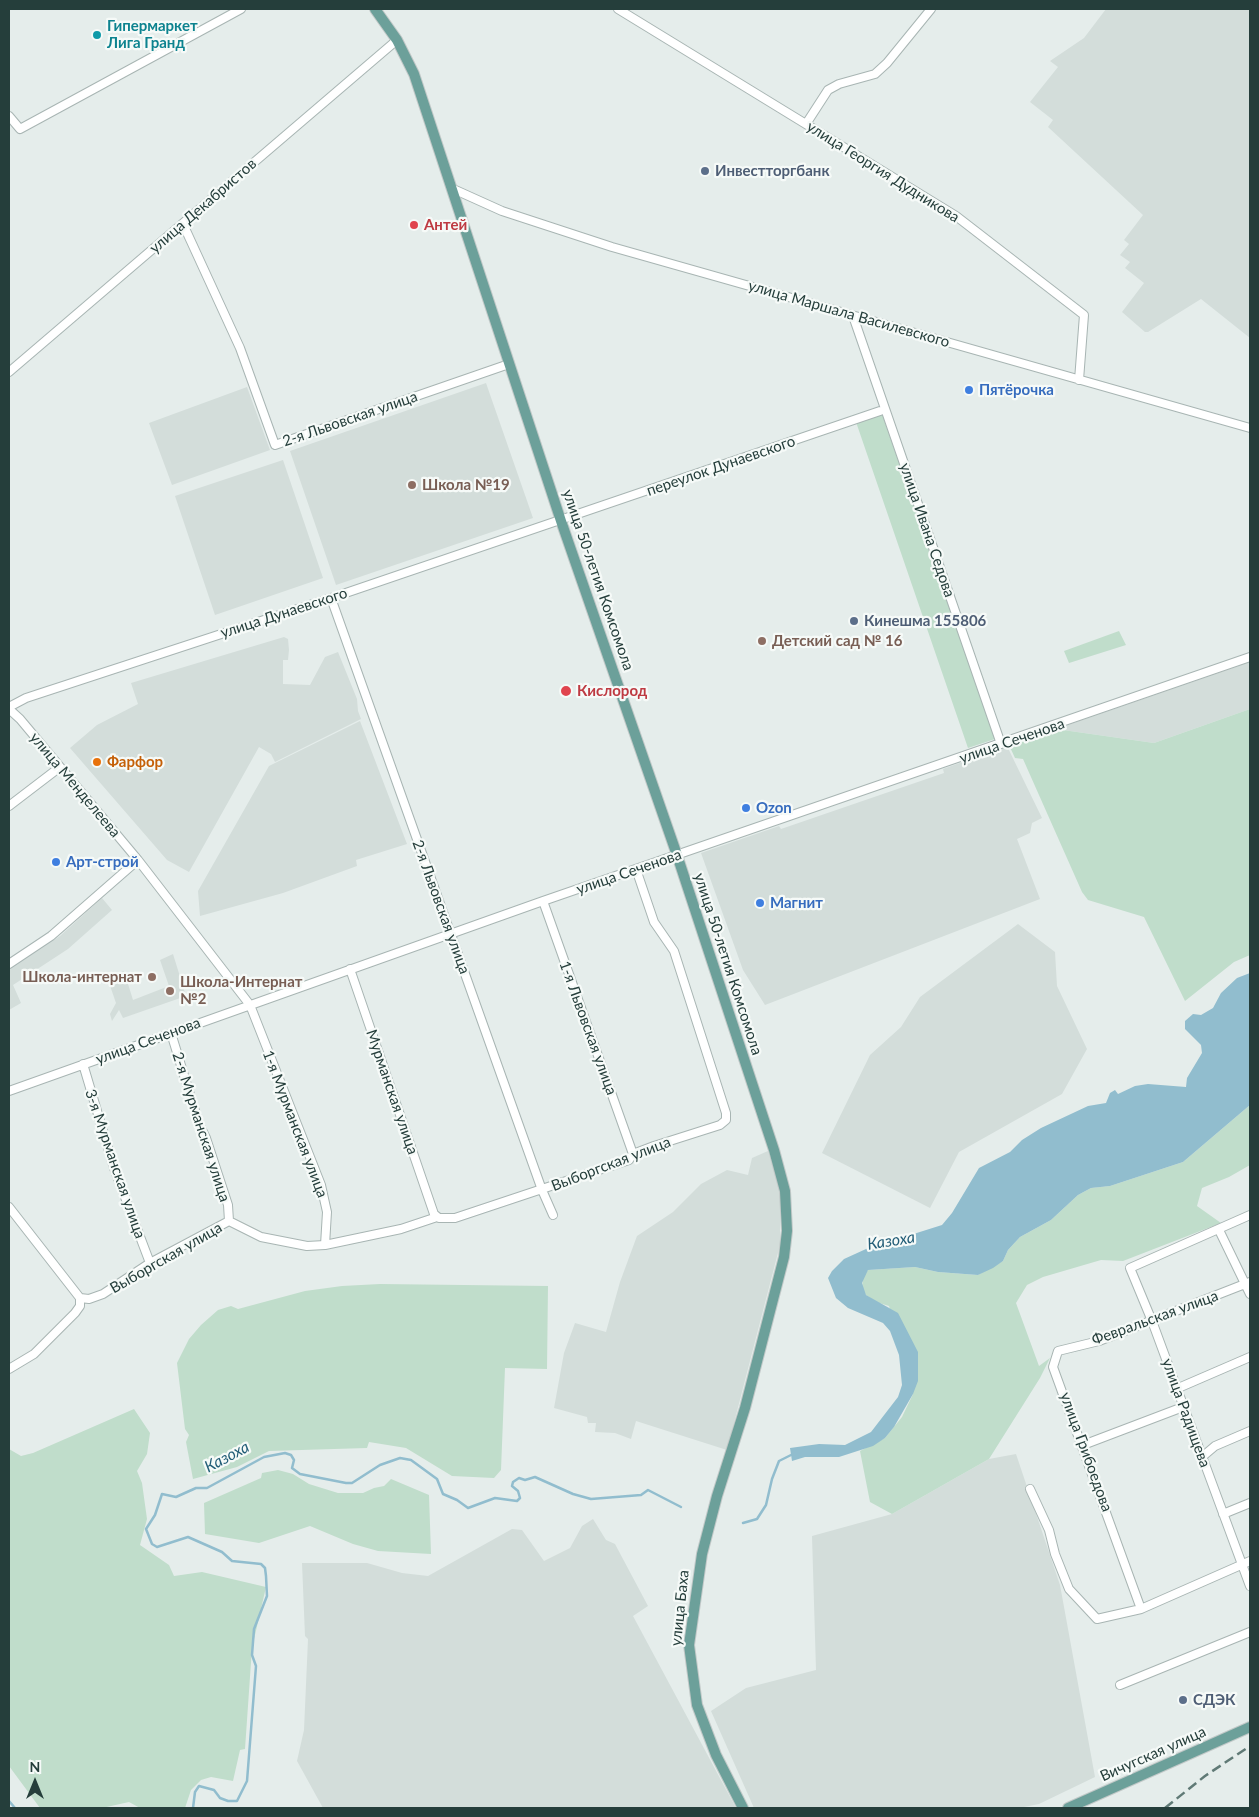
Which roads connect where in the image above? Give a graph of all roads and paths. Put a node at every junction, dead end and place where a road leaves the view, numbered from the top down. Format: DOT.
graph roads {
  1 [pos="241,9"];
  2 [pos="375,9"];
  3 [pos="618,9"];
  4 [pos="931,9"];
  5 [pos="397,40"];
  6 [pos="9,116"];
  7 [pos="806,124"];
  8 [pos="451,188"];
  9 [pos="183,224"];
  10 [pos="853,316"];
  11 [pos="509,364"];
  12 [pos="9,372"];
  13 [pos="1079,380"];
  14 [pos="880,410"];
  15 [pos="1250,428"];
  16 [pos="561,521"];
  17 [pos="331,598"];
  18 [pos="1250,657"];
  19 [pos="9,708"];
  20 [pos="1001,744"];
  21 [pos="60,767"];
  22 [pos="9,806"];
  23 [pos="677,855"];
  24 [pos="138,860"];
  25 [pos="636,869"];
  26 [pos="543,901"];
  27 [pos="450,934"];
  28 [pos="9,964"];
  29 [pos="350,969"];
  30 [pos="250,1005"];
  31 [pos="171,1033"];
  32 [pos="83,1064"];
  33 [pos="9,1091"];
  34 [pos="633,1154"];
  35 [pos="542,1190"];
  36 [pos="9,1206"];
  37 [pos="435,1215"];
  38 [pos="553,1215"];
  39 [pos="1250,1215"];
  40 [pos="229,1221"];
  41 [pos="1219,1230"];
  42 [pos="325,1245"];
  43 [pos="150,1263"];
  44 [pos="1248,1283"];
  45 [pos="1250,1294"];
  46 [pos="80,1298"];
  47 [pos="1152,1321"];
  48 [pos="1058,1351"];
  49 [pos="1250,1357"];
  50 [pos="9,1369"];
  51 [pos="1176,1389"];
  52 [pos="1183,1407"];
  53 [pos="1250,1431"];
  54 [pos="1083,1445"];
  55 [pos="1202,1457"];
  56 [pos="1030,1489"];
  57 [pos="1250,1503"];
  58 [pos="714,1509"];
  59 [pos="1223,1514"];
  60 [pos="1244,1562"];
  61 [pos="1250,1586"];
  62 [pos="1141,1609"];
  63 [pos="1250,1632"];
  64 [pos="1120,1685"];
  65 [pos="1250,1727"];
  66 [pos="743,1808"];
  67 [pos="1068,1808"];
  1 -- 6 [label="street"];
  2 -- 5 [label="main road, улица 50-летия Комсомола"];
  3 -- 7 [label="street, улица Георгия Дудникова"];
  4 -- 7 [label="street"];
  5 -- 8 [label="main road, улица 50-летия Комсомола"];
  5 -- 9 [label="street, улица Декабристов"];
  7 -- 13 [label="street, улица Георгия Дудникова"];
  8 -- 10 [label="street, улица Маршала Василевского"];
  8 -- 11 [label="main road, улица 50-летия Комсомола"];
  9 -- 11 [label="street, 2-я Львовская улица"];
  9 -- 12 [label="street, улица Декабристов"];
  10 -- 13 [label="street, улица Маршала Василевского"];
  10 -- 20 [label="street, улица Ивана Седова"];
  11 -- 16 [label="main road, улица 50-летия Комсомола"];
  13 -- 15 [label="street, улица Маршала Василевского"];
  14 -- 16 [label="street, переулок Дунаевского"];
  16 -- 17 [label="street, улица Дунаевского"];
  16 -- 23 [label="main road, улица 50-летия Комсомола"];
  17 -- 19 [label="street, улица Дунаевского"];
  17 -- 27 [label="street, 2-я Львовская улица"];
  18 -- 20 [label="street, улица Сеченова"];
  19 -- 21 [label="street, улица Менделеева"];
  20 -- 23 [label="street, улица Сеченова"];
  21 -- 22 [label="street"];
  21 -- 24 [label="street, улица Менделеева"];
  23 -- 25 [label="street, улица Сеченова"];
  23 -- 58 [label="main road, улица 50-летия Комсомола"];
  24 -- 28 [label="street"];
  24 -- 30 [label="street, улица Менделеева"];
  25 -- 26 [label="street, улица Сеченова"];
  25 -- 34 [label="street, Выборгская улица"];
  26 -- 27 [label="street, улица Сеченова"];
  26 -- 34 [label="street, 1-я Львовская улица"];
  27 -- 29 [label="street, улица Сеченова"];
  27 -- 35 [label="street, 2-я Львовская улица"];
  29 -- 30 [label="street, улица Сеченова"];
  29 -- 37 [label="street, Мурманская улица"];
  30 -- 31 [label="street, улица Сеченова"];
  30 -- 42 [label="street, 1-я Мурманская улица"];
  31 -- 32 [label="street, улица Сеченова"];
  31 -- 40 [label="street, 2-я Мурманская улица"];
  32 -- 33 [label="street, улица Сеченова"];
  32 -- 43 [label="street, 3-я Мурманская улица"];
  34 -- 35 [label="street, Выборгская улица"];
  35 -- 37 [label="street, Выборгская улица"];
  35 -- 38 [label="street, 2-я Львовская улица"];
  36 -- 46 [label="street"];
  37 -- 42 [label="street, Выборгская улица"];
  39 -- 41 [label="street"];
  40 -- 42 [label="street, Выборгская улица"];
  40 -- 43 [label="street, Выборгская улица"];
  41 -- 44 [label="street"];
  41 -- 47 [label="street, улица Радищева"];
  43 -- 46 [label="street, Выборгская улица"];
  44 -- 45 [label="street"];
  44 -- 47 [label="street, Февральская улица"];
  46 -- 50 [label="street"];
  47 -- 48 [label="street, Февральская улица"];
  47 -- 51 [label="street, улица Радищева"];
  48 -- 54 [label="street, улица Грибоедова"];
  49 -- 51 [label="street"];
  51 -- 52 [label="street, улица Радищева"];
  52 -- 54 [label="street"];
  52 -- 55 [label="street, улица Радищева"];
  53 -- 55 [label="street"];
  54 -- 62 [label="street, улица Грибоедова"];
  55 -- 59 [label="street, улица Радищева"];
  56 -- 62 [label="street"];
  57 -- 59 [label="street"];
  58 -- 66 [label="main road, улица Баха"];
  59 -- 60 [label="street, улица Радищева"];
  60 -- 61 [label="street"];
  60 -- 62 [label="street"];
  63 -- 64 [label="street"];
  65 -- 67 [label="main road, Вичугская улица"];
}
